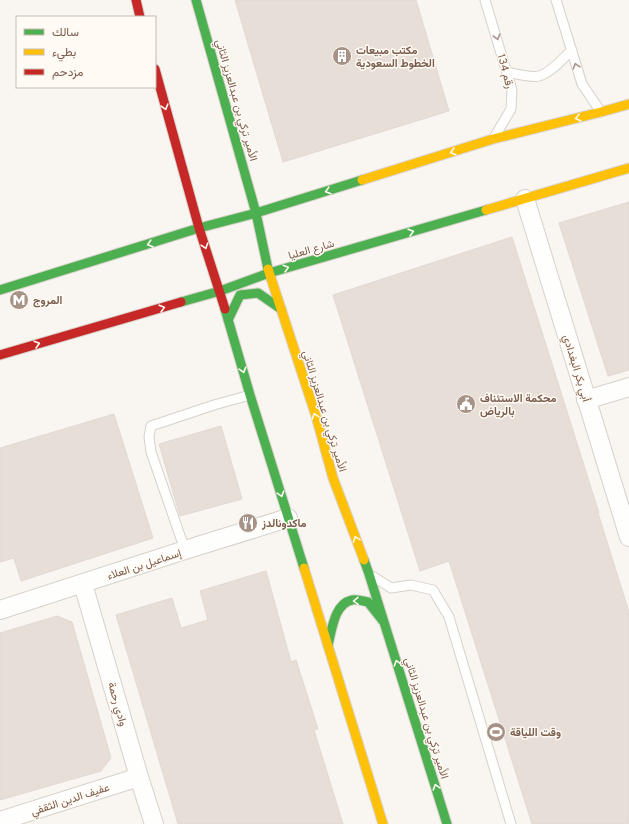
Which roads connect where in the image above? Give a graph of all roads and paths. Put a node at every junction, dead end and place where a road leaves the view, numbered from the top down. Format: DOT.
graph roads {
  1 [pos="136,0"];
  2 [pos="196,0"];
  3 [pos="485,0"];
  4 [pos="556,0"];
  5 [pos="140,16"];
  6 [pos="572,50"];
  7 [pos="507,72"];
  8 [pos="156,73"];
  9 [pos="629,104"];
  10 [pos="601,112"];
  11 [pos="493,139"];
  12 [pos="629,168"];
  13 [pos="525,199"];
  14 [pos="256,213"];
  15 [pos="199,228"];
  16 [pos="269,273"];
  17 [pos="0,290"];
  18 [pos="220,291"];
  19 [pos="281,308"];
  20 [pos="228,320"];
  21 [pos="0,355"];
  22 [pos="629,387"];
  23 [pos="250,395"];
  24 [pos="586,400"];
  25 [pos="288,518"];
  26 [pos="629,537"];
  27 [pos="184,550"];
  28 [pos="369,574"];
  29 [pos="83,584"];
  30 [pos="0,610"];
  31 [pos="384,623"];
  32 [pos="328,645"];
  33 [pos="139,776"];
  34 [pos="0,821"];
  35 [pos="154,824"];
  36 [pos="383,824"];
  37 [pos="447,824"];
  38 [pos="511,824"];
  1 -- 5 [label="street"];
  2 -- 14 [label="street, الأمير تركي بن عبدالعزيز الثاني"];
  3 -- 7 [label="lane, رقم 134, one-way"];
  4 -- 6 [label="lane"];
  6 -- 7 [label="lane"];
  10 -- 6 [label="lane, one-way"];
  7 -- 11 [label="lane, رقم 134"];
  8 -- 15 [label="street, one-way"];
  9 -- 10 [label="street"];
  10 -- 11 [label="street, one-way"];
  11 -- 14 [label="street, one-way"];
  12 -- 13 [label="street, شارع العليا"];
  16 -- 13 [label="street, شارع العليا, one-way"];
  13 -- 24 [label="street, أبي بكر البغدادي"];
  14 -- 15 [label="street"];
  14 -- 16 [label="street, الأمير تركي بن عبدالعزيز الثاني"];
  15 -- 17 [label="street, one-way"];
  15 -- 18 [label="street, one-way"];
  16 -- 18 [label="street, شارع العليا"];
  16 -- 19 [label="street, الأمير تركي بن عبدالعزيز الثاني"];
  18 -- 20 [label="street"];
  21 -- 18 [label="street, شارع العليا, one-way"];
  19 -- 20 [label="street"];
  28 -- 19 [label="street, الأمير تركي بن عبدالعزيز الثاني, one-way"];
  20 -- 23 [label="street, one-way"];
  22 -- 24 [label="street"];
  23 -- 25 [label="street, one-way"];
  23 -- 27 [label="lane"];
  24 -- 26 [label="street, أبي بكر البغدادي"];
  25 -- 27 [label="street, إسماعيل بن العلاء"];
  25 -- 32 [label="street"];
  27 -- 29 [label="street, إسماعيل بن العلاء"];
  28 -- 31 [label="street, الأمير تركي بن عبدالعزيز الثاني"];
  28 -- 38 [label="lane"];
  29 -- 30 [label="street, إسماعيل بن العلاء"];
  29 -- 33 [label="street, وادي رحمة"];
  31 -- 32 [label="street, one-way"];
  37 -- 31 [label="street, الأمير تركي بن عبدالعزيز الثاني, one-way"];
  32 -- 36 [label="street"];
  33 -- 34 [label="street, عفيف الدين الثقفي"];
  33 -- 35 [label="street, وادي رحمة"];
}
